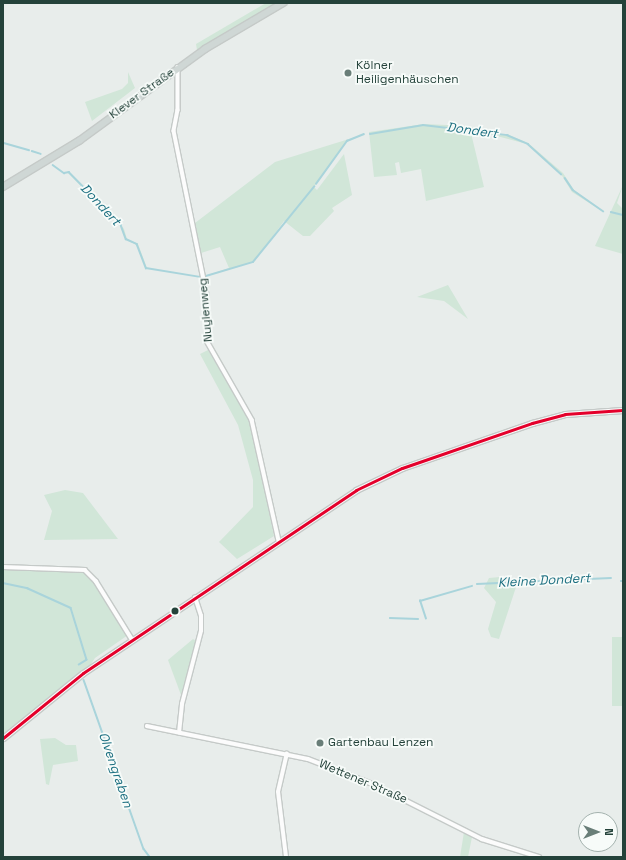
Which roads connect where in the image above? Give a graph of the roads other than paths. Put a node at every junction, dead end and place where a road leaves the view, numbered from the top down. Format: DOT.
graph roads {
  1 [pos="283,3"];
  2 [pos="178,68"];
  3 [pos="3,187"];
  4 [pos="623,410"];
  5 [pos="278,541"];
  6 [pos="3,567"];
  7 [pos="195,598"];
  8 [pos="132,639"];
  9 [pos="147,726"];
  10 [pos="179,733"];
  11 [pos="3,738"];
  12 [pos="287,754"];
  13 [pos="286,857"];
  14 [pos="539,857"];
  1 -- 2 [label="main road, Klever Straße"];
  2 -- 3 [label="main road, Klever Straße"];
  2 -- 5 [label="street, Nuylenweg"];
  4 -- 5 [label="street"];
  5 -- 7 [label="street"];
  6 -- 8 [label="street"];
  7 -- 8 [label="street"];
  7 -- 10 [label="street"];
  8 -- 11 [label="street"];
  9 -- 10 [label="street, Wettener Straße"];
  10 -- 12 [label="street, Wettener Straße"];
  12 -- 13 [label="street"];
  12 -- 14 [label="street, Wettener Straße"];
}
